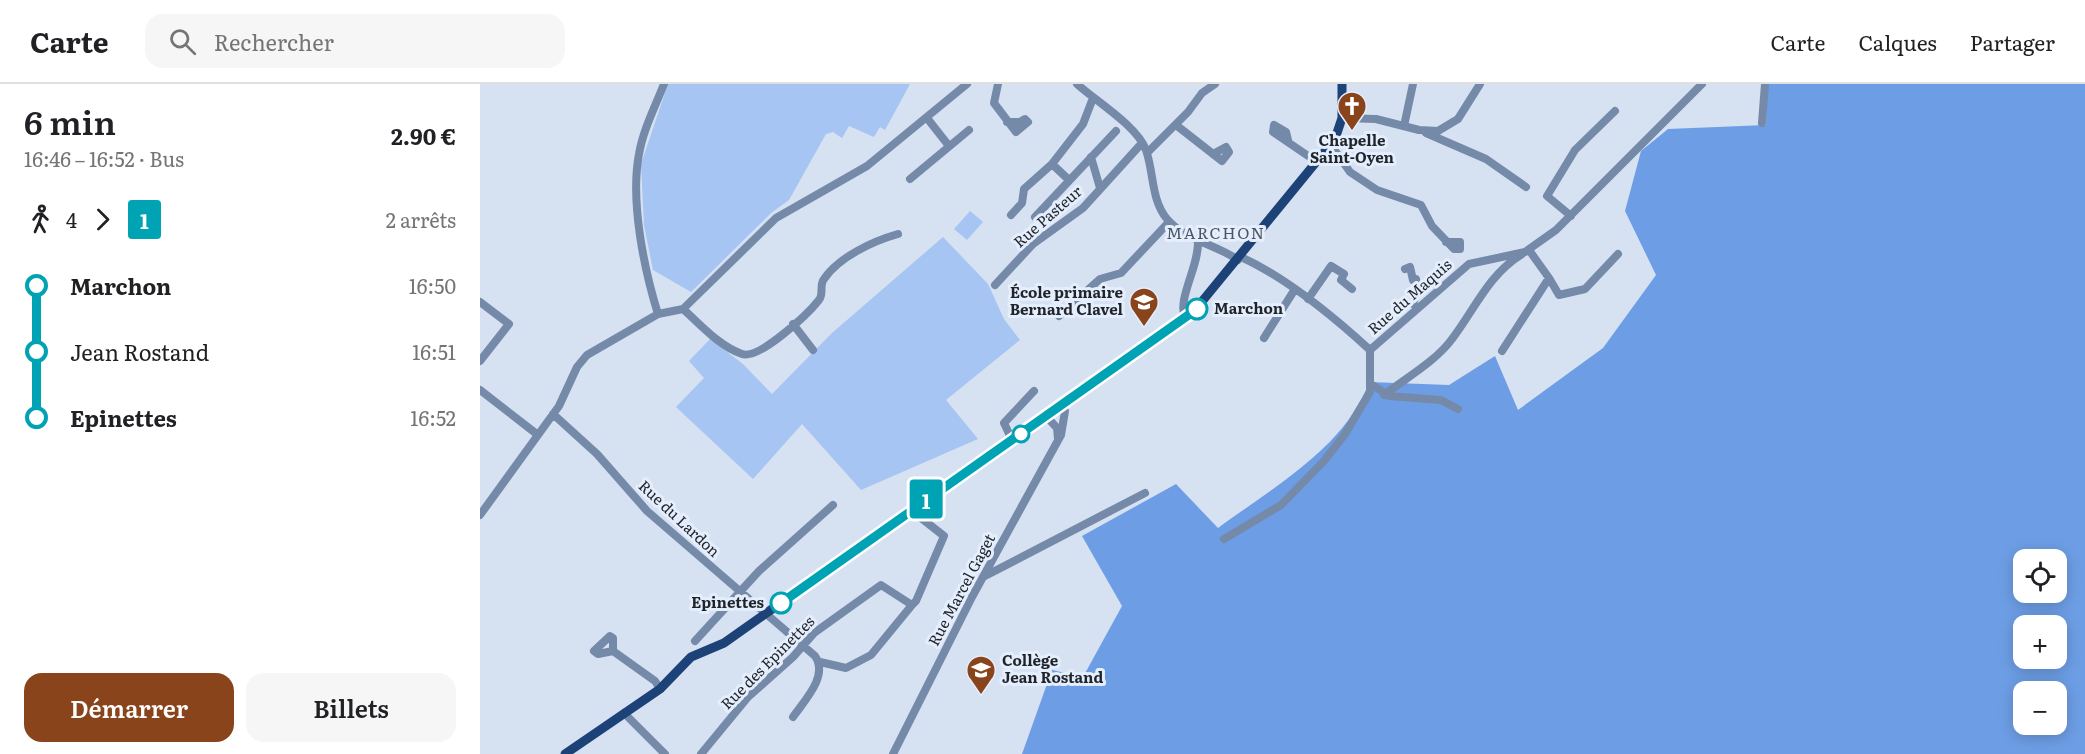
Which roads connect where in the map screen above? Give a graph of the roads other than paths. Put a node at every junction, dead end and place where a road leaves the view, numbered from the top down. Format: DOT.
graph roads {
  1 [pos="664,84"];
  2 [pos="967,84"];
  3 [pos="998,84"];
  4 [pos="1077,84"];
  5 [pos="1215,84"];
  6 [pos="1342,84"];
  7 [pos="1413,84"];
  8 [pos="1480,84"];
  9 [pos="1701,84"];
  10 [pos="1765,84"];
  11 [pos="1093,98"];
  12 [pos="1615,111"];
  13 [pos="927,118"];
  14 [pos="1342,118"];
  15 [pos="1007,122"];
  16 [pos="1762,123"];
  17 [pos="1176,124"];
  18 [pos="1404,126"];
  19 [pos="969,130"];
  20 [pos="1419,130"];
  21 [pos="1116,131"];
  22 [pos="1288,140"];
  23 [pos="1142,142"];
  24 [pos="950,146"];
  25 [pos="1330,146"];
  26 [pos="1147,153"];
  27 [pos="1213,154"];
  28 [pos="1091,157"];
  29 [pos="1317,162"];
  30 [pos="1052,164"];
  31 [pos="910,179"];
  32 [pos="1069,180"];
  33 [pos="1526,187"];
  34 [pos="1100,188"];
  35 [pos="1011,215"];
  36 [pos="1570,216"];
  37 [pos="1035,217"];
  38 [pos="1169,222"];
  39 [pos="898,234"];
  40 [pos="1198,242"];
  41 [pos="1446,242"];
  42 [pos="1527,251"];
  43 [pos="1618,254"];
  44 [pos="1240,259"];
  45 [pos="1405,268"];
  46 [pos="1549,278"];
  47 [pos="995,285"];
  48 [pos="1294,289"];
  49 [pos="1352,289"];
  50 [pos="1308,299"];
  51 [pos="480,302"];
  52 [pos="1417,308"];
  53 [pos="683,309"];
  54 [pos="658,314"];
  55 [pos="1059,316"];
  56 [pos="1185,318"];
  57 [pos="793,324"];
  58 [pos="1264,338"];
  59 [pos="813,350"];
  60 [pos="1370,350"];
  61 [pos="1502,351"];
  62 [pos="480,361"];
  63 [pos="1371,384"];
  64 [pos="480,390"];
  65 [pos="1034,391"];
  66 [pos="1384,394"];
  67 [pos="1062,405"];
  68 [pos="1458,409"];
  69 [pos="553,414"];
  70 [pos="1046,416"];
  71 [pos="538,435"];
  72 [pos="1012,440"];
  73 [pos="1058,441"];
  74 [pos="1146,493"];
  75 [pos="833,505"];
  76 [pos="911,510"];
  77 [pos="480,515"];
  78 [pos="1224,539"];
  79 [pos="983,576"];
  80 [pos="741,592"];
  81 [pos="912,605"];
  82 [pos="765,614"];
  83 [pos="695,641"];
  84 [pos="801,646"];
  85 [pos="613,651"];
  86 [pos="820,662"];
  87 [pos="660,689"];
  88 [pos="624,713"];
  89 [pos="793,717"];
  90 [pos="565,754"];
  91 [pos="665,754"];
  92 [pos="701,754"];
  93 [pos="892,754"];
  1 -- 54 [label="street"];
  2 -- 13 [label="street"];
  3 -- 15 [label="street"];
  4 -- 11 [label="street"];
  5 -- 17 [label="street"];
  6 -- 14 [label="main road"];
  7 -- 18 [label="street"];
  8 -- 20 [label="street"];
  9 -- 36 [label="street, Rue du Maquis"];
  10 -- 16 [label="street"];
  11 -- 23 [label="street"];
  11 -- 30 [label="street"];
  12 -- 36 [label="street"];
  13 -- 24 [label="street"];
  13 -- 53 [label="street"];
  14 -- 18 [label="street"];
  14 -- 25 [label="main road"];
  17 -- 26 [label="street"];
  17 -- 27 [label="street"];
  18 -- 20 [label="street"];
  19 -- 24 [label="street"];
  20 -- 33 [label="street"];
  21 -- 28 [label="street"];
  22 -- 29 [label="street"];
  23 -- 26 [label="street"];
  23 -- 34 [label="street, Rue Pasteur"];
  24 -- 31 [label="street"];
  25 -- 29 [label="main road"];
  25 -- 41 [label="street"];
  26 -- 38 [label="street"];
  28 -- 32 [label="street"];
  28 -- 34 [label="street"];
  29 -- 44 [label="main road"];
  30 -- 32 [label="street"];
  30 -- 35 [label="street"];
  32 -- 37 [label="street"];
  34 -- 47 [label="street, Rue Pasteur"];
  36 -- 42 [label="street, Rue du Maquis"];
  38 -- 40 [label="street, Rue du Maquis"];
  38 -- 55 [label="street"];
  39 -- 57 [label="street"];
  40 -- 44 [label="street, Rue du Maquis"];
  40 -- 56 [label="street"];
  42 -- 46 [label="street"];
  42 -- 52 [label="street, Rue du Maquis"];
  42 -- 66 [label="street"];
  43 -- 46 [label="street"];
  44 -- 48 [label="street, Rue du Maquis"];
  44 -- 56 [label="main road"];
  45 -- 52 [label="street"];
  46 -- 61 [label="street"];
  48 -- 50 [label="street, Rue du Maquis"];
  48 -- 58 [label="street"];
  49 -- 50 [label="street"];
  50 -- 60 [label="street, Rue du Maquis"];
  51 -- 62 [label="street"];
  52 -- 60 [label="street, Rue du Maquis"];
  53 -- 54 [label="street"];
  53 -- 57 [label="street"];
  54 -- 69 [label="street"];
  56 -- 67 [label="main road"];
  57 -- 59 [label="street"];
  60 -- 63 [label="street"];
  63 -- 66 [label="street"];
  63 -- 78 [label="street"];
  64 -- 71 [label="street"];
  65 -- 72 [label="street"];
  66 -- 68 [label="street"];
  67 -- 70 [label="main road"];
  67 -- 73 [label="street, Rue Marcel Gaget"];
  69 -- 71 [label="street"];
  69 -- 80 [label="street, Rue du Lardon"];
  70 -- 72 [label="main road"];
  70 -- 73 [label="street"];
  71 -- 77 [label="street"];
  72 -- 76 [label="main road"];
  73 -- 79 [label="street, Rue Marcel Gaget"];
  74 -- 79 [label="street"];
  75 -- 80 [label="street"];
  76 -- 81 [label="street"];
  76 -- 82 [label="main road"];
  79 -- 93 [label="street, Rue Marcel Gaget"];
  80 -- 82 [label="street, Rue du Lardon"];
  80 -- 83 [label="street"];
  81 -- 84 [label="street, Rue des Epinettes"];
  81 -- 86 [label="street"];
  82 -- 84 [label="street, Rue du Lardon"];
  82 -- 87 [label="main road"];
  84 -- 86 [label="street, Rue du Lardon"];
  84 -- 92 [label="street, Rue des Epinettes"];
  85 -- 87 [label="street"];
  86 -- 89 [label="street"];
  87 -- 88 [label="main road"];
  88 -- 90 [label="main road"];
  88 -- 91 [label="street"];
}
